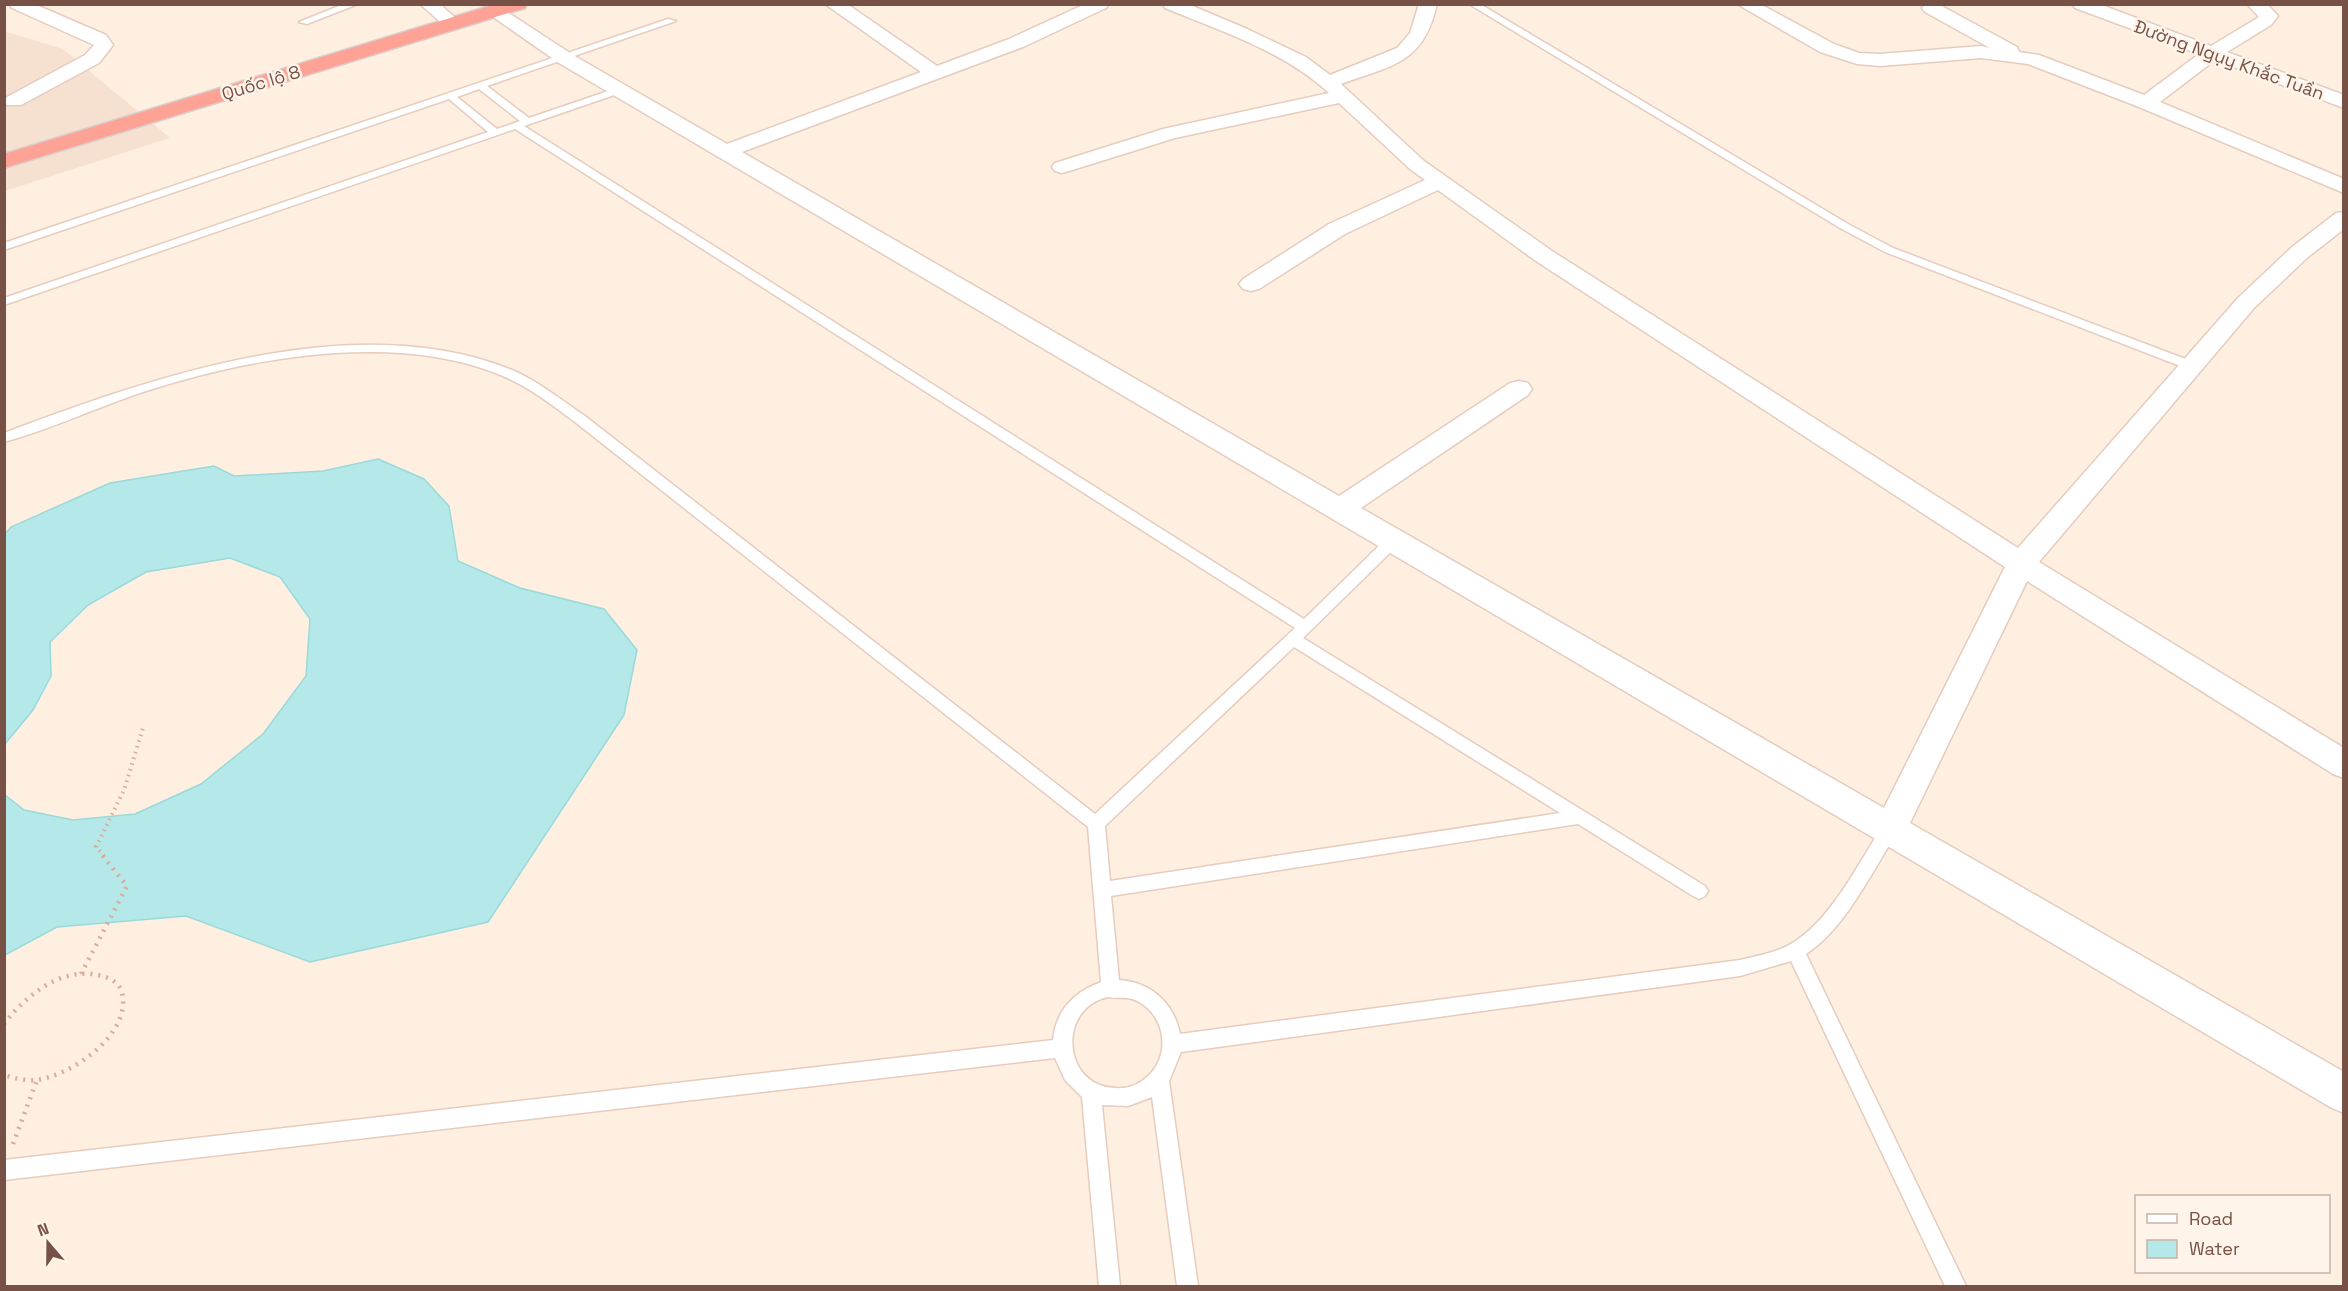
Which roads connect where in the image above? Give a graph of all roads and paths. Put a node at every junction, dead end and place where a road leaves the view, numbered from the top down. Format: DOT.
graph roads {
  1 [pos="18,4"];
  2 [pos="354,4"];
  3 [pos="429,4"];
  4 [pos="834,4"];
  5 [pos="1100,4"];
  6 [pos="1171,4"];
  7 [pos="1428,4"];
  8 [pos="1473,4"];
  9 [pos="1746,4"];
  10 [pos="2081,4"];
  11 [pos="2256,4"];
  12 [pos="507,8"];
  13 [pos="1931,8"];
  14 [pos="671,21"];
  15 [pos="304,22"];
  16 [pos="453,24"];
  17 [pos="2211,54"];
  18 [pos="2019,56"];
  19 [pos="566,58"];
  20 [pos="936,74"];
  21 [pos="482,87"];
  22 [pos="1335,89"];
  23 [pos="620,90"];
  24 [pos="452,97"];
  25 [pos="14,100"];
  26 [pos="2343,102"];
  27 [pos="2146,103"];
  28 [pos="523,125"];
  29 [pos="497,134"];
  30 [pos="726,151"];
  31 [pos="4,161"];
  32 [pos="1062,167"];
  33 [pos="1438,182"];
  34 [pos="2343,188"];
  35 [pos="2343,218"];
  36 [pos="4,247"];
  37 [pos="1251,284"];
  38 [pos="4,302"];
  39 [pos="2192,366"];
  40 [pos="1519,388"];
  41 [pos="4,438"];
  42 [pos="1339,509"];
  43 [pos="1393,541"];
  44 [pos="2022,564"];
  45 [pos="1305,627"];
  46 [pos="1293,639"];
  47 [pos="143,728"];
  48 [pos="2343,765"];
  49 [pos="1580,817"];
  50 [pos="1096,824"];
  51 [pos="1890,829"];
  52 [pos="1102,890"];
  53 [pos="1699,891"];
  54 [pos="1795,951"];
  55 [pos="81,974"];
  56 [pos="1111,990"];
  57 [pos="4,1024"];
  58 [pos="1173,1044"];
  59 [pos="1061,1048"];
  60 [pos="4,1075"];
  61 [pos="37,1080"];
  62 [pos="1159,1081"];
  63 [pos="1091,1091"];
  64 [pos="2343,1094"];
  65 [pos="7,1162"];
  66 [pos="1109,1287"];
  67 [pos="1188,1287"];
  68 [pos="1956,1287"];
  1 -- 25 [label="street"];
  2 -- 15 [label="lane"];
  3 -- 16 [label="street"];
  4 -- 20 [label="street"];
  5 -- 20 [label="street"];
  6 -- 22 [label="street"];
  7 -- 22 [label="street"];
  8 -- 39 [label="lane"];
  9 -- 18 [label="street"];
  10 -- 17 [label="street, Đường Ngụy Khắc Tuần"];
  11 -- 17 [label="street"];
  12 -- 16 [label="highway, Quốc lộ 8"];
  12 -- 19 [label="street"];
  13 -- 18 [label="street"];
  14 -- 19 [label="lane"];
  16 -- 31 [label="highway, Quốc lộ 8"];
  17 -- 26 [label="street, Đường Ngụy Khắc Tuần"];
  17 -- 27 [label="street"];
  18 -- 27 [label="street"];
  19 -- 21 [label="lane"];
  19 -- 23 [label="street"];
  20 -- 30 [label="street"];
  21 -- 24 [label="lane"];
  21 -- 28 [label="lane"];
  22 -- 32 [label="street"];
  22 -- 33 [label="street"];
  23 -- 28 [label="lane"];
  23 -- 30 [label="street"];
  24 -- 29 [label="lane"];
  24 -- 36 [label="lane"];
  27 -- 34 [label="street"];
  28 -- 29 [label="lane"];
  28 -- 45 [label="lane"];
  29 -- 38 [label="lane"];
  30 -- 42 [label="street"];
  33 -- 37 [label="street"];
  33 -- 44 [label="street"];
  35 -- 39 [label="street"];
  39 -- 44 [label="street"];
  40 -- 42 [label="street"];
  41 -- 50 [label="lane"];
  42 -- 43 [label="street"];
  43 -- 45 [label="lane"];
  43 -- 51 [label="street"];
  44 -- 48 [label="street"];
  44 -- 51 [label="street"];
  45 -- 46 [label="lane"];
  46 -- 49 [label="lane"];
  46 -- 50 [label="lane"];
  47 -- 55 [label="path"];
  49 -- 52 [label="lane"];
  49 -- 53 [label="lane"];
  50 -- 52 [label="lane"];
  51 -- 54 [label="lane"];
  51 -- 64 [label="street"];
  52 -- 56 [label="lane"];
  54 -- 58 [label="lane"];
  54 -- 68 [label="lane"];
  55 -- 57 [label="path"];
  55 -- 61 [label="path"];
  56 -- 58 [label="lane"];
  56 -- 59 [label="lane"];
  58 -- 62 [label="lane"];
  59 -- 63 [label="lane"];
  59 -- 65 [label="lane"];
  60 -- 61 [label="path"];
  61 -- 65 [label="path"];
  62 -- 63 [label="lane"];
  62 -- 67 [label="lane"];
  63 -- 66 [label="lane"];
}
